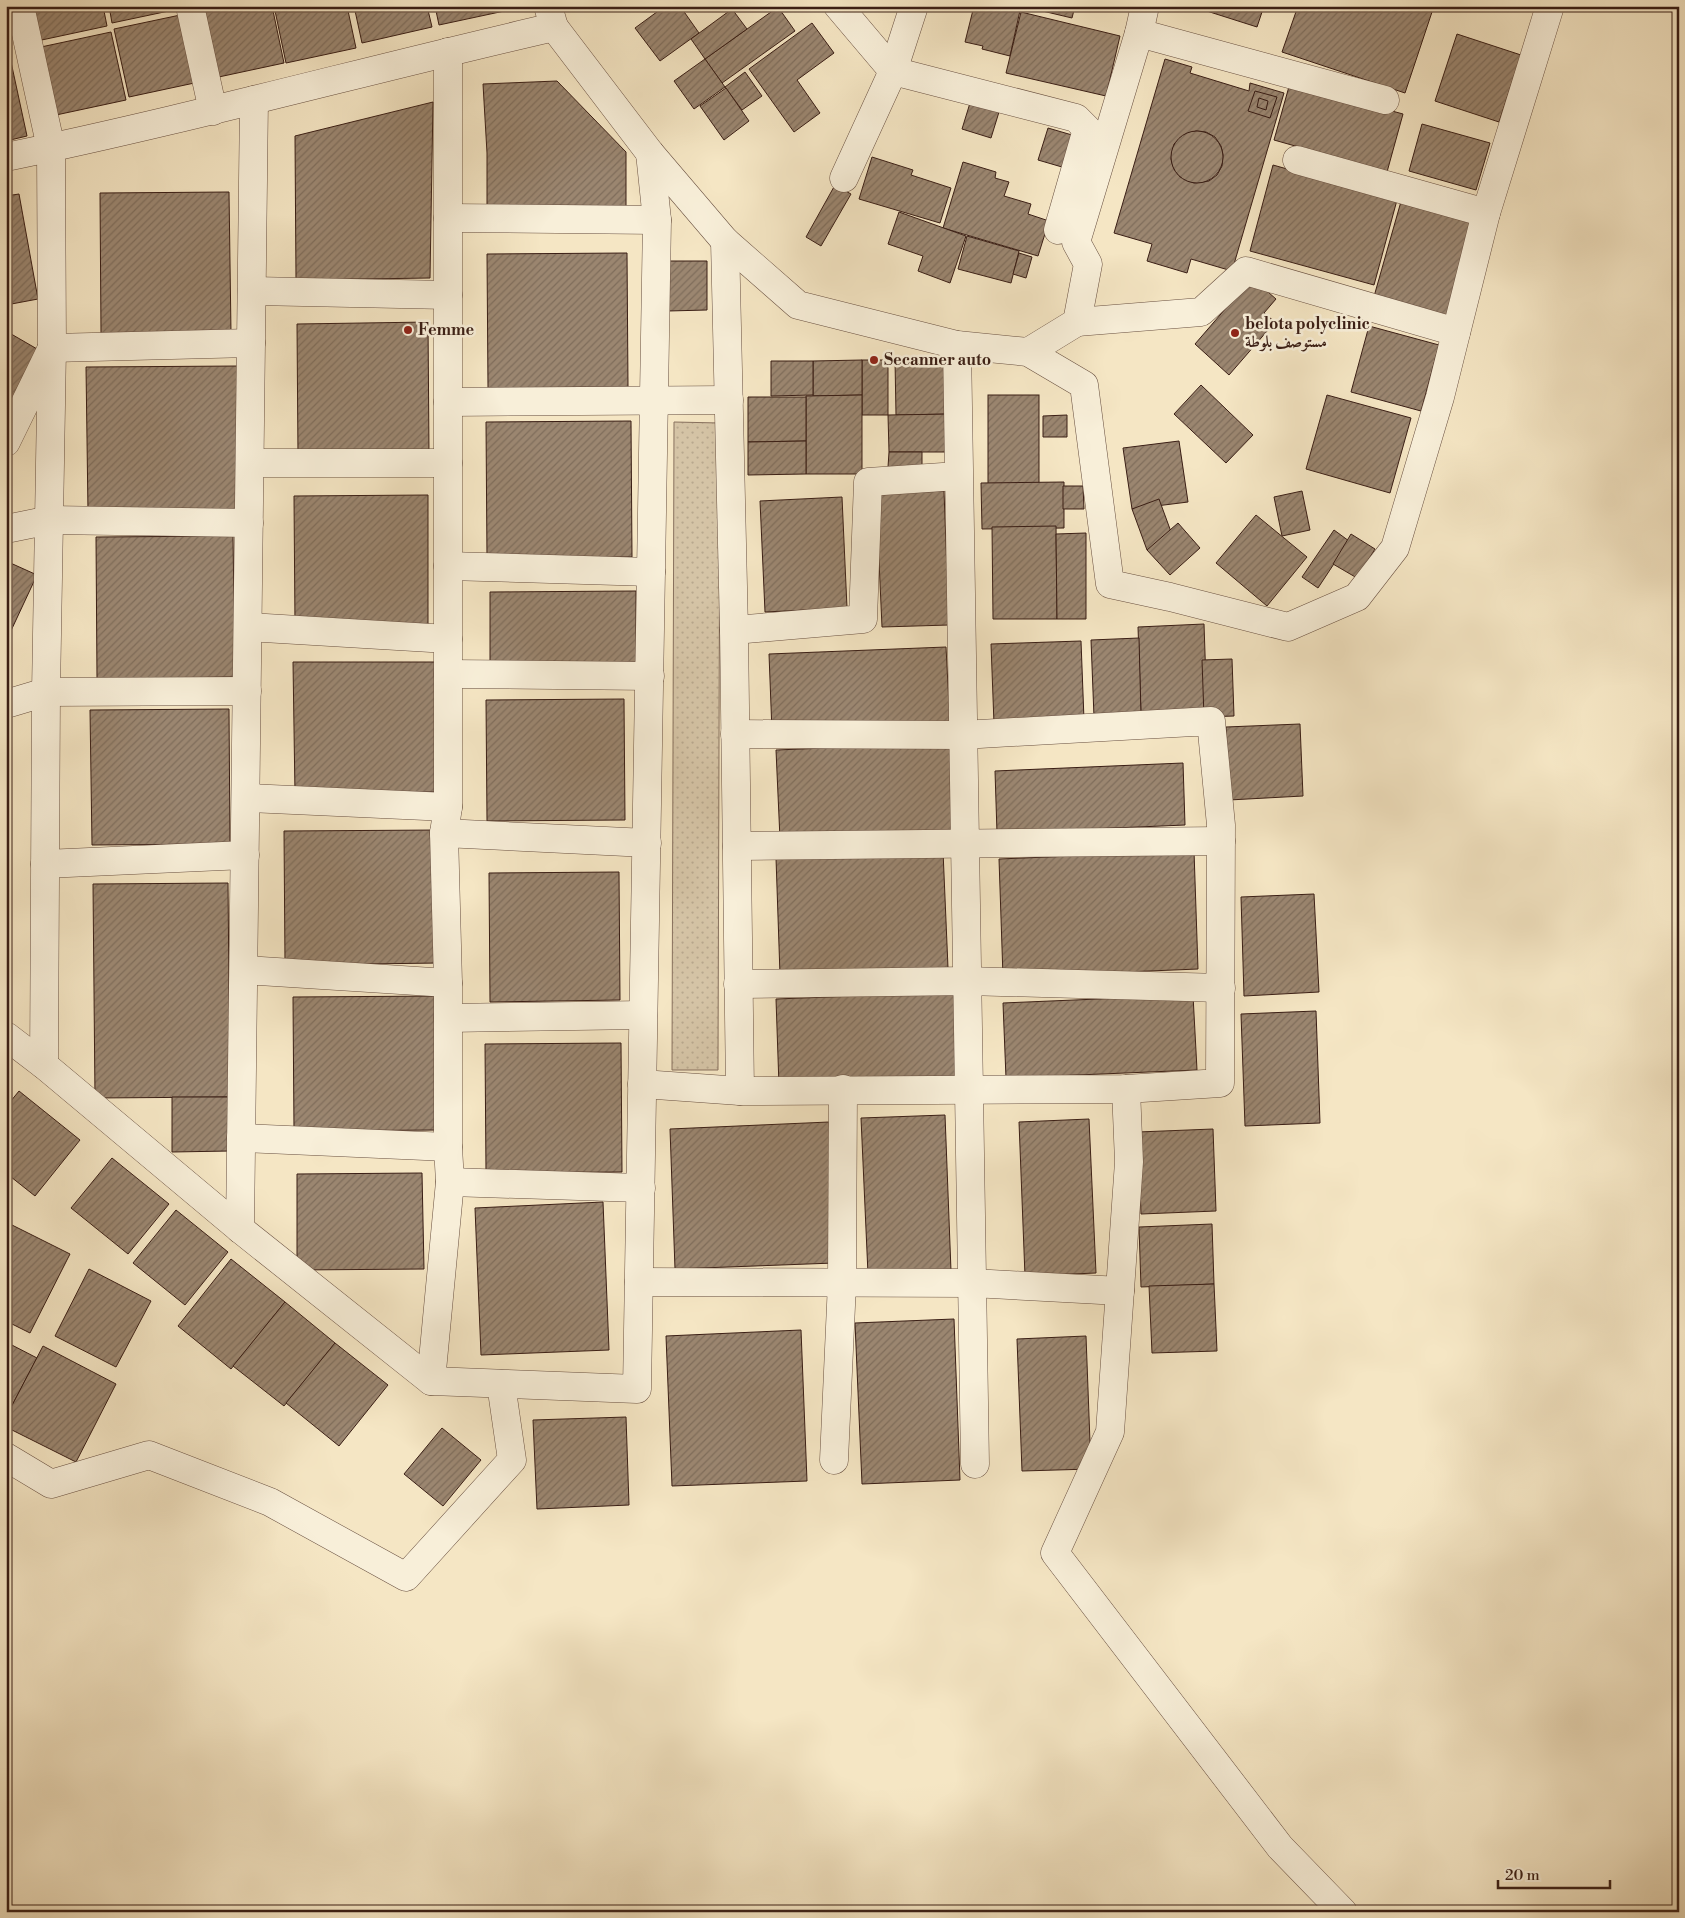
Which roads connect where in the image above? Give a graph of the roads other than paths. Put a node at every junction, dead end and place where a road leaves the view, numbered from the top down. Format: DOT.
graph roads {
  1 [pos="20,6"];
  2 [pos="190,6"];
  3 [pos="838,6"];
  4 [pos="914,6"];
  5 [pos="1145,6"];
  6 [pos="1550,6"];
  7 [pos="551,17"];
  8 [pos="1139,33"];
  9 [pos="448,52"];
  10 [pos="893,71"];
  11 [pos="254,100"];
  12 [pos="1385,100"];
  13 [pos="213,111"];
  14 [pos="51,148"];
  15 [pos="650,153"];
  16 [pos="6,157"];
  17 [pos="1297,160"];
  18 [pos="844,178"];
  19 [pos="1486,213"];
  20 [pos="448,218"];
  21 [pos="657,220"];
  22 [pos="1058,230"];
  23 [pos="725,241"];
  24 [pos="252,291"];
  25 [pos="448,295"];
  26 [pos="1077,322"];
  27 [pos="1456,332"];
  28 [pos="251,343"];
  29 [pos="957,345"];
  30 [pos="52,348"];
  31 [pos="1028,352"];
  32 [pos="655,400"];
  33 [pos="729,400"];
  34 [pos="448,402"];
  35 [pos="6,442"];
  36 [pos="250,463"];
  37 [pos="448,463"];
  38 [pos="958,476"];
  39 [pos="50,520"];
  40 [pos="249,523"];
  41 [pos="6,529"];
  42 [pos="448,566"];
  43 [pos="651,572"];
  44 [pos="248,627"];
  45 [pos="734,630"];
  46 [pos="448,639"];
  47 [pos="448,674"];
  48 [pos="650,676"];
  49 [pos="247,691"];
  50 [pos="46,692"];
  51 [pos="6,704"];
  52 [pos="735,734"];
  53 [pos="962,735"];
  54 [pos="246,798"];
  55 [pos="446,820"];
  56 [pos="1221,841"];
  57 [pos="647,843"];
  58 [pos="964,844"];
  59 [pos="737,846"];
  60 [pos="245,854"];
  61 [pos="45,864"];
  62 [pos="244,970"];
  63 [pos="966,981"];
  64 [pos="448,983"];
  65 [pos="738,984"];
  66 [pos="1221,988"];
  67 [pos="643,1015"];
  68 [pos="448,1018"];
  69 [pos="6,1036"];
  70 [pos="44,1065"];
  71 [pos="642,1084"];
  72 [pos="843,1089"];
  73 [pos="969,1089"];
  74 [pos="1126,1089"];
  75 [pos="740,1091"];
  76 [pos="241,1138"];
  77 [pos="448,1148"];
  78 [pos="450,1182"];
  79 [pos="641,1188"];
  80 [pos="240,1229"];
  81 [pos="639,1282"];
  82 [pos="842,1283"];
  83 [pos="972,1283"];
  84 [pos="1120,1291"];
  85 [pos="431,1381"];
  86 [pos="501,1384"];
  87 [pos="6,1457"];
  88 [pos="834,1460"];
  89 [pos="975,1464"];
  90 [pos="1343,1912"];
  1 -- 14 [label="street"];
  2 -- 13 [label="street"];
  3 -- 10 [label="street"];
  4 -- 10 [label="street"];
  5 -- 8 [label="street"];
  6 -- 19 [label="street"];
  7 -- 9 [label="street"];
  7 -- 15 [label="street"];
  8 -- 12 [label="street"];
  8 -- 26 [label="street"];
  9 -- 11 [label="street"];
  9 -- 20 [label="street"];
  10 -- 18 [label="street"];
  10 -- 22 [label="street"];
  11 -- 13 [label="street"];
  11 -- 24 [label="street"];
  13 -- 14 [label="street"];
  14 -- 16 [label="street"];
  14 -- 30 [label="street"];
  15 -- 21 [label="street"];
  15 -- 23 [label="street"];
  17 -- 19 [label="street"];
  19 -- 27 [label="street"];
  20 -- 21 [label="street"];
  20 -- 25 [label="street"];
  21 -- 32 [label="street"];
  23 -- 29 [label="street"];
  23 -- 33 [label="street"];
  24 -- 25 [label="street"];
  24 -- 28 [label="street"];
  25 -- 34 [label="street"];
  26 -- 27 [label="street"];
  26 -- 31 [label="street"];
  27 -- 31 [label="street"];
  28 -- 30 [label="street"];
  28 -- 36 [label="street"];
  29 -- 31 [label="street"];
  29 -- 38 [label="street"];
  30 -- 35 [label="street"];
  30 -- 39 [label="street"];
  32 -- 33 [label="street"];
  32 -- 34 [label="street"];
  32 -- 43 [label="street"];
  33 -- 45 [label="street"];
  34 -- 37 [label="street"];
  36 -- 37 [label="street"];
  36 -- 40 [label="street"];
  37 -- 42 [label="street"];
  38 -- 45 [label="street"];
  38 -- 53 [label="street"];
  39 -- 40 [label="street"];
  39 -- 41 [label="street"];
  39 -- 50 [label="street"];
  40 -- 44 [label="street"];
  42 -- 43 [label="street"];
  42 -- 46 [label="street"];
  43 -- 48 [label="street"];
  44 -- 46 [label="street"];
  44 -- 49 [label="street"];
  45 -- 52 [label="street"];
  46 -- 47 [label="street"];
  47 -- 48 [label="street"];
  47 -- 55 [label="street"];
  48 -- 57 [label="street"];
  49 -- 50 [label="street"];
  49 -- 54 [label="street"];
  50 -- 51 [label="street"];
  50 -- 61 [label="street"];
  52 -- 53 [label="street"];
  52 -- 59 [label="street"];
  53 -- 56 [label="street"];
  53 -- 58 [label="street"];
  54 -- 55 [label="street"];
  54 -- 60 [label="street"];
  55 -- 57 [label="street"];
  55 -- 64 [label="street"];
  56 -- 58 [label="street"];
  56 -- 66 [label="street"];
  57 -- 67 [label="street"];
  58 -- 59 [label="street"];
  58 -- 63 [label="street"];
  59 -- 65 [label="street"];
  60 -- 61 [label="street"];
  60 -- 62 [label="street"];
  61 -- 70 [label="street"];
  62 -- 64 [label="street"];
  62 -- 76 [label="street"];
  63 -- 65 [label="street"];
  63 -- 66 [label="street"];
  63 -- 73 [label="street"];
  64 -- 68 [label="street"];
  65 -- 75 [label="street"];
  66 -- 74 [label="street"];
  67 -- 68 [label="street"];
  67 -- 71 [label="street"];
  68 -- 77 [label="street"];
  69 -- 70 [label="street"];
  70 -- 80 [label="street"];
  71 -- 75 [label="street"];
  71 -- 79 [label="street"];
  72 -- 73 [label="street"];
  72 -- 75 [label="street"];
  72 -- 82 [label="street"];
  73 -- 74 [label="street"];
  73 -- 83 [label="street"];
  74 -- 84 [label="street"];
  76 -- 77 [label="street"];
  76 -- 80 [label="street"];
  77 -- 78 [label="street"];
  78 -- 79 [label="street"];
  78 -- 85 [label="street"];
  79 -- 81 [label="street"];
  80 -- 85 [label="street"];
  81 -- 82 [label="street"];
  81 -- 86 [label="street"];
  82 -- 83 [label="street"];
  82 -- 88 [label="street"];
  83 -- 84 [label="street"];
  83 -- 89 [label="street"];
  84 -- 90 [label="street"];
  85 -- 86 [label="street"];
  86 -- 87 [label="street"];
}
